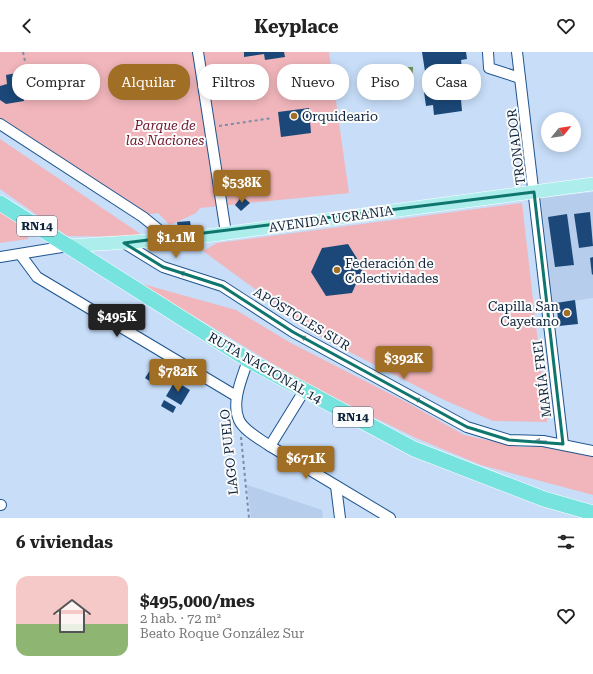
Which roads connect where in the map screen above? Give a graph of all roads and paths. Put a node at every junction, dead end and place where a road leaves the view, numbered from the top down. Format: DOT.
graph roads {
  1 [pos="23,52"];
  2 [pos="198,52"];
  3 [pos="488,52"];
  4 [pos="517,52"];
  5 [pos="25,61"];
  6 [pos="520,78"];
  7 [pos="272,118"];
  8 [pos="0,124"];
  9 [pos="210,127"];
  10 [pos="593,184"];
  11 [pos="534,192"];
  12 [pos="0,203"];
  13 [pos="226,233"];
  14 [pos="165,240"];
  15 [pos="124,243"];
  16 [pos="68,246"];
  17 [pos="20,254"];
  18 [pos="0,257"];
  19 [pos="248,360"];
  20 [pos="304,391"];
  21 [pos="236,396"];
  22 [pos="239,420"];
  23 [pos="563,444"];
  24 [pos="270,446"];
  25 [pos="593,451"];
  26 [pos="336,486"];
  27 [pos="593,513"];
  28 [pos="249,518"];
  29 [pos="340,518"];
  30 [pos="390,518"];
  1 -- 5 [label="path"];
  2 -- 9 [label="street"];
  3 -- 6 [label="street"];
  4 -- 6 [label="street, TRONADOR"];
  6 -- 11 [label="street, TRONADOR"];
  7 -- 9 [label="path"];
  8 -- 14 [label="street"];
  9 -- 13 [label="street"];
  10 -- 11 [label="main road, AVENIDA UCRANIA"];
  11 -- 13 [label="main road, AVENIDA UCRANIA"];
  11 -- 23 [label="street, MARÍA FREI"];
  12 -- 16 [label="highway, RUTA NACIONAL 14 / RN14"];
  13 -- 14 [label="main road, AVENIDA UCRANIA"];
  14 -- 15 [label="main road, AVENIDA UCRANIA"];
  15 -- 16 [label="main road, AVENIDA UCRANIA"];
  23 -- 15 [label="street, APÓSTOLES SUR, one-way"];
  16 -- 17 [label="street"];
  16 -- 19 [label="highway, RUTA NACIONAL 14 / RN14"];
  17 -- 18 [label="street"];
  17 -- 21 [label="street"];
  19 -- 20 [label="highway, RUTA NACIONAL 14 / RN14"];
  19 -- 21 [label="street, LAGO PUELO"];
  20 -- 24 [label="street"];
  20 -- 27 [label="highway, RUTA NACIONAL 14 / RN14"];
  21 -- 22 [label="street, LAGO PUELO"];
  22 -- 24 [label="street"];
  22 -- 28 [label="path, LAGO PUELO"];
  23 -- 25 [label="street, APÓSTOLES SUR"];
  24 -- 26 [label="street"];
  26 -- 29 [label="street"];
  26 -- 30 [label="street"];
}
